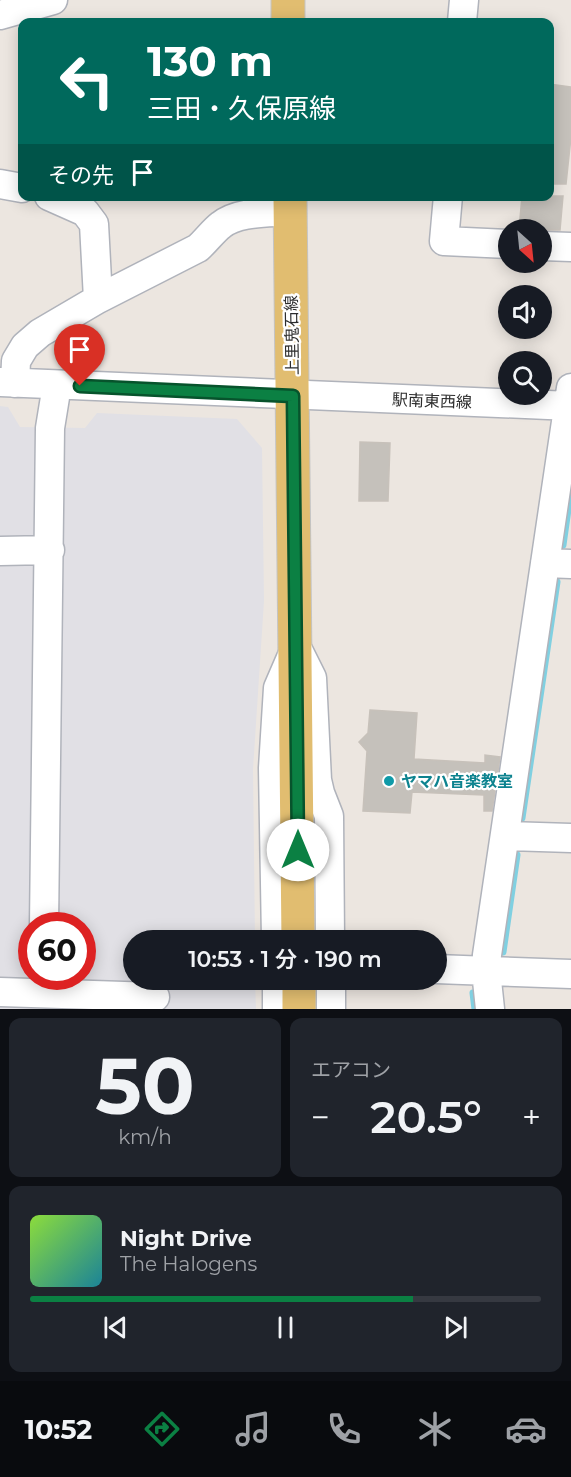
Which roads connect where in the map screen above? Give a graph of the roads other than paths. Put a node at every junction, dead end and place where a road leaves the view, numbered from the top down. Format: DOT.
graph roads {
  1 [pos="53,0"];
  2 [pos="288,0"];
  3 [pos="464,0"];
  4 [pos="0,15"];
  5 [pos="288,18"];
  6 [pos="462,18"];
  7 [pos="0,184"];
  8 [pos="18,187"];
  9 [pos="60,201"];
  10 [pos="448,201"];
  11 [pos="290,204"];
  12 [pos="498,244"];
  13 [pos="552,246"];
  14 [pos="571,247"];
  15 [pos="98,299"];
  16 [pos="8,383"];
  17 [pos="57,385"];
  18 [pos="293,396"];
  19 [pos="570,400"];
  20 [pos="50,550"];
  21 [pos="0,551"];
  22 [pos="558,563"];
  23 [pos="296,646"];
  24 [pos="505,836"];
  25 [pos="571,838"];
  26 [pos="44,912"];
  27 [pos="276,930"];
  28 [pos="298,930"];
  29 [pos="330,930"];
  30 [pos="447,969"];
  31 [pos="486,971"];
  32 [pos="571,974"];
  33 [pos="277,990"];
  34 [pos="299,990"];
  35 [pos="331,990"];
  36 [pos="0,992"];
  37 [pos="38,993"];
  38 [pos="155,997"];
  39 [pos="277,1009"];
  40 [pos="299,1009"];
  41 [pos="331,1009"];
  42 [pos="490,1009"];
  1 -- 4 [label="street"];
  2 -- 5 [label="main road"];
  3 -- 6 [label="street"];
  7 -- 8 [label="street"];
  9 -- 15 [label="street"];
  10 -- 12 [label="street"];
  11 -- 15 [label="street"];
  11 -- 18 [label="main road, 上里鬼石線"];
  13 -- 14 [label="street"];
  15 -- 16 [label="street"];
  16 -- 17 [label="street, 駅南東西線"];
  17 -- 18 [label="street, 駅南東西線"];
  17 -- 20 [label="street"];
  18 -- 19 [label="street, 駅南東西線"];
  18 -- 23 [label="main road, 上里鬼石線"];
  19 -- 22 [label="street"];
  20 -- 21 [label="street"];
  20 -- 26 [label="street"];
  22 -- 24 [label="street"];
  23 -- 27 [label="street"];
  23 -- 28 [label="main road, 上里鬼石線"];
  23 -- 29 [label="street"];
  24 -- 25 [label="street"];
  24 -- 31 [label="street"];
  30 -- 31 [label="street"];
  31 -- 32 [label="street"];
  31 -- 42 [label="street"];
  33 -- 39 [label="street"];
  34 -- 40 [label="main road"];
  35 -- 41 [label="street"];
  36 -- 37 [label="street"];
  37 -- 38 [label="street"];
}
